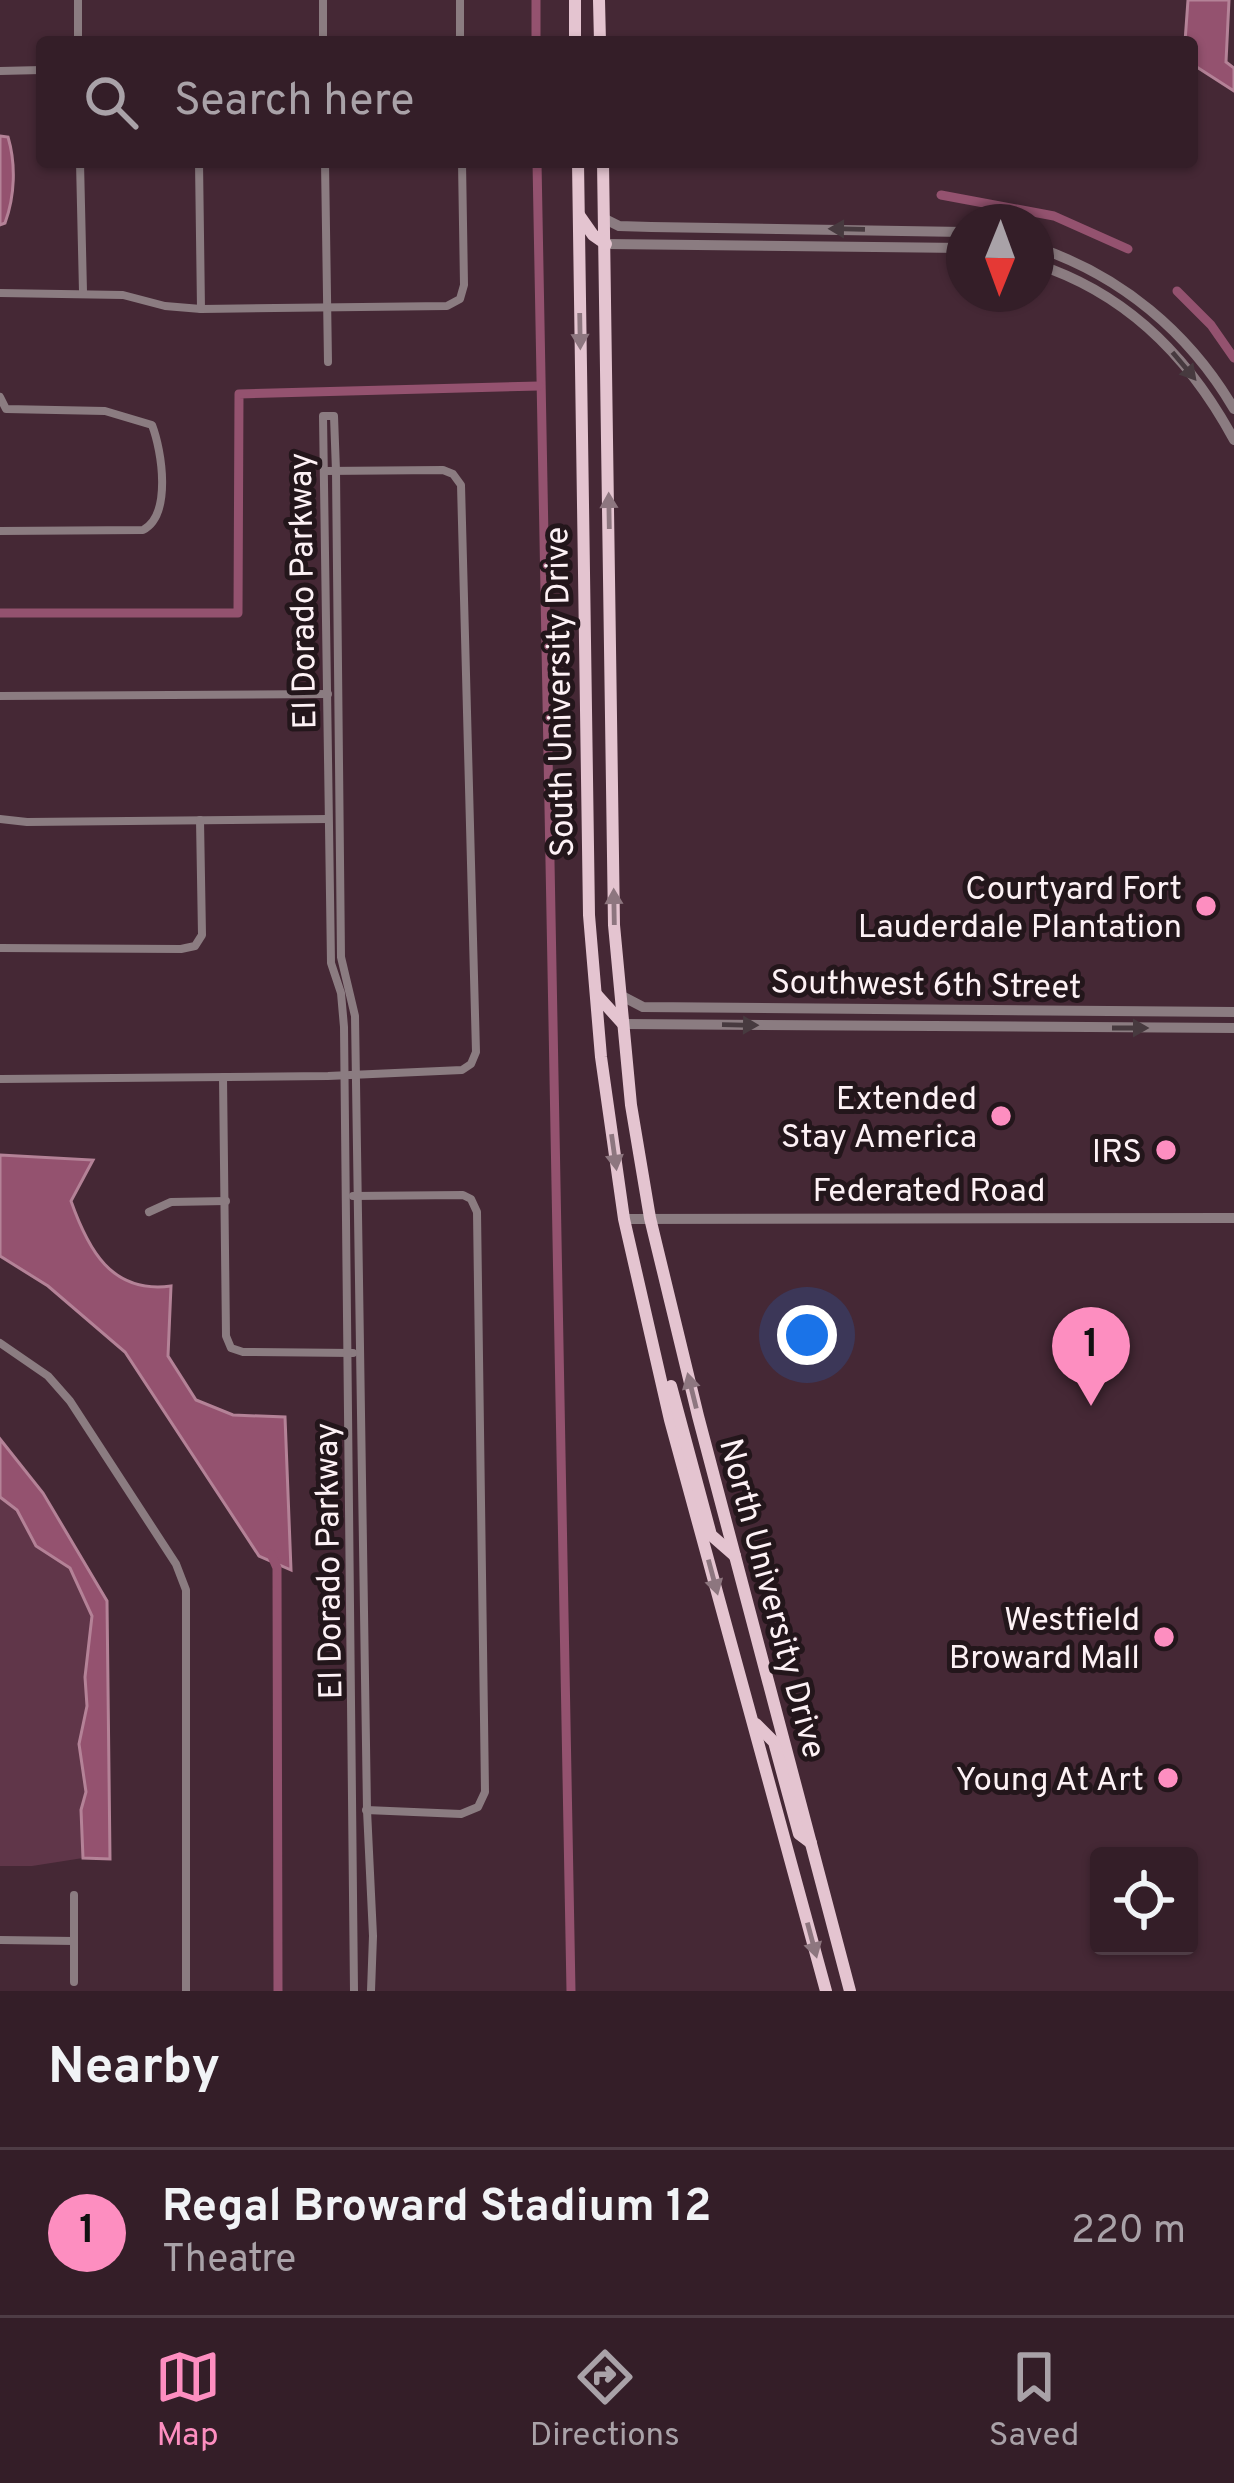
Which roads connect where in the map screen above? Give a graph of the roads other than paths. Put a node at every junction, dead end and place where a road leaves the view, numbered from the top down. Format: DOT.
graph roads {
  1 [pos="78,0"];
  2 [pos="322,0"];
  3 [pos="460,0"];
  4 [pos="575,0"];
  5 [pos="598,0"];
  6 [pos="78,36"];
  7 [pos="323,36"];
  8 [pos="460,36"];
  9 [pos="575,36"];
  10 [pos="600,36"];
  11 [pos="0,70"];
  12 [pos="36,70"];
  13 [pos="80,168"];
  14 [pos="199,168"];
  15 [pos="325,168"];
  16 [pos="462,168"];
  17 [pos="578,168"];
  18 [pos="603,168"];
  19 [pos="578,214"];
  20 [pos="605,219"];
  21 [pos="946,232"];
  22 [pos="606,244"];
  23 [pos="946,248"];
  24 [pos="1054,253"];
  25 [pos="1054,270"];
  26 [pos="83,292"];
  27 [pos="0,293"];
  28 [pos="201,308"];
  29 [pos="327,308"];
  30 [pos="328,362"];
  31 [pos="0,398"];
  32 [pos="1234,409"];
  33 [pos="1234,440"];
  34 [pos="324,471"];
  35 [pos="336,471"];
  36 [pos="0,531"];
  37 [pos="327,694"];
  38 [pos="338,694"];
  39 [pos="0,696"];
  40 [pos="0,818"];
  41 [pos="328,819"];
  42 [pos="340,819"];
  43 [pos="200,820"];
  44 [pos="0,948"];
  45 [pos="595,992"];
  46 [pos="620,994"];
  47 [pos="1234,1012"];
  48 [pos="623,1024"];
  49 [pos="1234,1028"];
  50 [pos="355,1075"];
  51 [pos="343,1076"];
  52 [pos="224,1077"];
  53 [pos="0,1079"];
  54 [pos="351,1196"];
  55 [pos="226,1202"];
  56 [pos="149,1212"];
  57 [pos="650,1217"];
  58 [pos="1234,1218"];
  59 [pos="624,1220"];
  60 [pos="0,1343"];
  61 [pos="354,1353"];
  62 [pos="656,1359"];
  63 [pos="735,1556"];
  64 [pos="752,1721"];
  65 [pos="353,1810"];
  66 [pos="367,1810"];
  67 [pos="812,1844"];
  68 [pos="74,1895"];
  69 [pos="0,1940"];
  70 [pos="74,1941"];
  71 [pos="74,1982"];
  72 [pos="187,1991"];
  73 [pos="354,1991"];
  74 [pos="370,1991"];
  75 [pos="826,1991"];
  76 [pos="850,1991"];
  1 -- 6 [label="street"];
  2 -- 7 [label="street"];
  3 -- 8 [label="street"];
  4 -- 9 [label="main road"];
  5 -- 10 [label="main road"];
  11 -- 12 [label="street"];
  13 -- 26 [label="street"];
  14 -- 28 [label="street"];
  15 -- 29 [label="street"];
  16 -- 29 [label="street"];
  17 -- 19 [label="main road, South University Drive"];
  18 -- 20 [label="main road, South University Drive"];
  19 -- 22 [label="main road"];
  19 -- 45 [label="main road, South University Drive, one-way"];
  21 -- 20 [label="street, one-way"];
  20 -- 22 [label="main road, South University Drive"];
  22 -- 23 [label="street"];
  46 -- 22 [label="main road, South University Drive, one-way"];
  24 -- 32 [label="street"];
  25 -- 33 [label="street, one-way"];
  26 -- 27 [label="street"];
  26 -- 28 [label="street"];
  28 -- 29 [label="street"];
  29 -- 30 [label="street"];
  31 -- 36 [label="street"];
  34 -- 35 [label="street"];
  34 -- 35 [label="street, El Dorado Parkway"];
  34 -- 37 [label="street, El Dorado Parkway"];
  35 -- 38 [label="street, El Dorado Parkway"];
  35 -- 50 [label="street"];
  37 -- 38 [label="street"];
  37 -- 39 [label="street"];
  37 -- 41 [label="street, El Dorado Parkway"];
  38 -- 42 [label="street, El Dorado Parkway"];
  40 -- 43 [label="street"];
  41 -- 42 [label="street"];
  41 -- 43 [label="street"];
  41 -- 51 [label="street, El Dorado Parkway"];
  42 -- 50 [label="street, El Dorado Parkway"];
  43 -- 44 [label="street"];
  45 -- 48 [label="main road"];
  45 -- 59 [label="main road, South University Drive, one-way"];
  46 -- 47 [label="street, Southwest 6th Street"];
  46 -- 48 [label="main road, South University Drive"];
  48 -- 49 [label="street, Southwest 6th Street, one-way"];
  48 -- 57 [label="main road, South University Drive"];
  50 -- 51 [label="street"];
  50 -- 54 [label="street, El Dorado Parkway"];
  51 -- 52 [label="street"];
  51 -- 54 [label="street, El Dorado Parkway"];
  52 -- 53 [label="street"];
  52 -- 55 [label="street"];
  54 -- 61 [label="street, El Dorado Parkway"];
  54 -- 66 [label="street"];
  55 -- 56 [label="street"];
  55 -- 61 [label="street"];
  57 -- 58 [label="street, Federated Road"];
  57 -- 59 [label="street, Federated Road"];
  63 -- 57 [label="main road, North University Drive, one-way"];
  59 -- 62 [label="main road, North University Drive"];
  60 -- 72 [label="street"];
  61 -- 65 [label="street, El Dorado Parkway"];
  61 -- 66 [label="street, El Dorado Parkway"];
  62 -- 63 [label="main road"];
  62 -- 64 [label="main road, North University Drive, one-way"];
  63 -- 67 [label="main road, North University Drive"];
  64 -- 67 [label="main road"];
  64 -- 75 [label="main road, North University Drive, one-way"];
  65 -- 66 [label="street"];
  65 -- 73 [label="street, El Dorado Parkway"];
  66 -- 74 [label="street, El Dorado Parkway"];
  67 -- 76 [label="main road, North University Drive"];
  68 -- 70 [label="street"];
  69 -- 70 [label="street"];
  70 -- 71 [label="street"];
}
